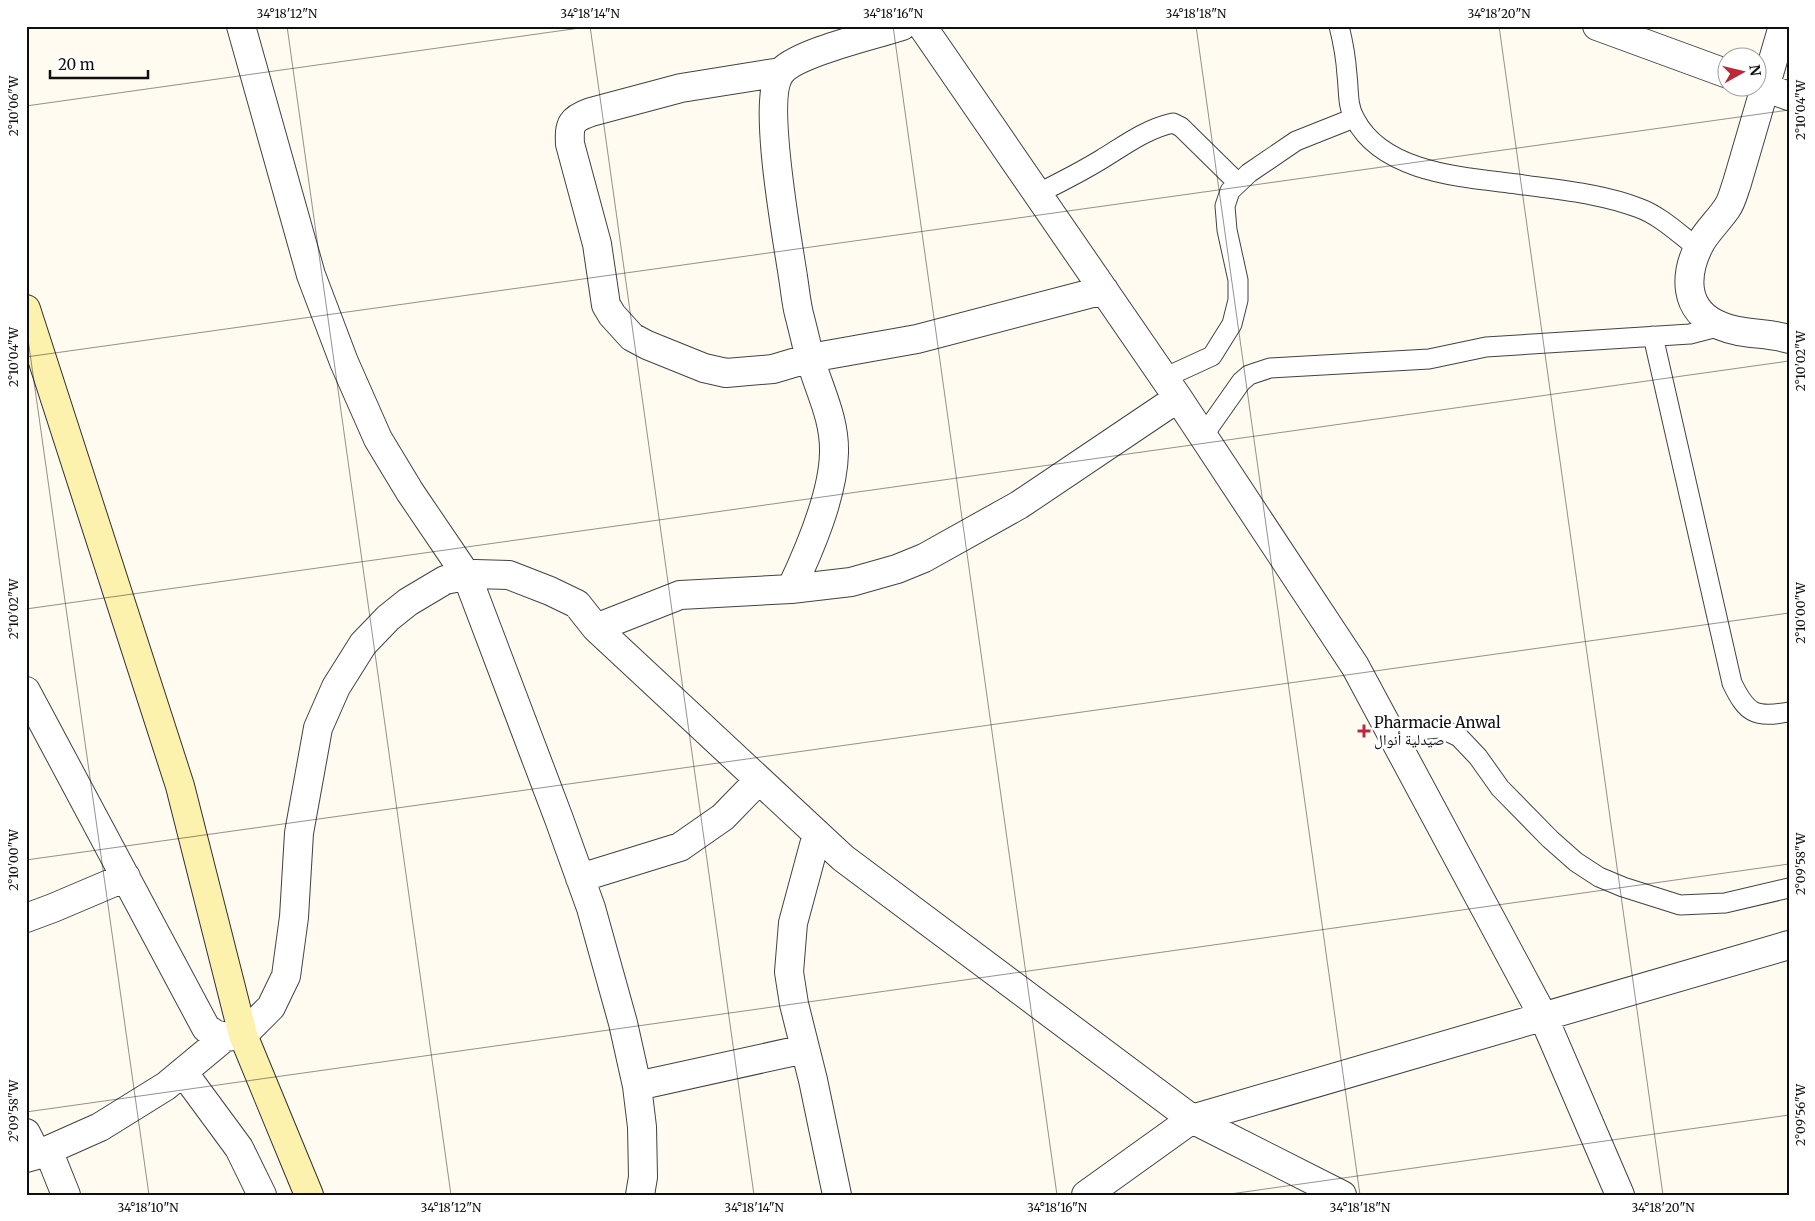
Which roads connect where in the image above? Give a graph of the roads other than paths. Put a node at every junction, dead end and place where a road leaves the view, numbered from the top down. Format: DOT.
graph roads {
  1 [pos="241,26"];
  2 [pos="902,26"];
  3 [pos="922,26"];
  4 [pos="1339,26"];
  5 [pos="1597,26"];
  6 [pos="1783,26"];
  7 [pos="1718,70"];
  8 [pos="781,72"];
  9 [pos="1770,89"];
  10 [pos="1354,118"];
  11 [pos="1238,183"];
  12 [pos="1037,194"];
  13 [pos="1698,248"];
  14 [pos="1104,290"];
  15 [pos="26,309"];
  16 [pos="1721,326"];
  17 [pos="1653,336"];
  18 [pos="1789,339"];
  19 [pos="810,358"];
  20 [pos="1171,388"];
  21 [pos="1203,436"];
  22 [pos="467,576"];
  23 [pos="791,589"];
  24 [pos="596,628"];
  25 [pos="26,691"];
  26 [pos="1789,712"];
  27 [pos="1390,732"];
  28 [pos="759,780"];
  29 [pos="817,834"];
  30 [pos="126,877"];
  31 [pos="580,878"];
  32 [pos="1789,888"];
  33 [pos="26,918"];
  34 [pos="1789,945"];
  35 [pos="1543,1016"];
  36 [pos="234,1036"];
  37 [pos="805,1049"];
  38 [pos="183,1072"];
  39 [pos="637,1086"];
  40 [pos="1192,1119"];
  41 [pos="34,1149"];
  42 [pos="1293,1182"];
  43 [pos="310,1194"];
  44 [pos="66,1195"];
  45 [pos="262,1195"];
  46 [pos="640,1195"];
  47 [pos="837,1195"];
  48 [pos="1086,1195"];
  49 [pos="1342,1195"];
  50 [pos="1620,1195"];
  1 -- 22 [label="street"];
  2 -- 8 [label="street"];
  3 -- 12 [label="street"];
  4 -- 10 [label="lane"];
  5 -- 7 [label="street"];
  6 -- 9 [label="street"];
  8 -- 19 [label="street"];
  8 -- 19 [label="street"];
  9 -- 13 [label="street"];
  10 -- 11 [label="lane"];
  10 -- 13 [label="lane"];
  11 -- 12 [label="lane"];
  11 -- 20 [label="lane"];
  12 -- 14 [label="street"];
  13 -- 16 [label="street"];
  14 -- 19 [label="street"];
  14 -- 20 [label="street"];
  15 -- 36 [label="street"];
  16 -- 17 [label="lane"];
  16 -- 18 [label="street"];
  17 -- 21 [label="lane"];
  17 -- 26 [label="lane"];
  19 -- 23 [label="street"];
  20 -- 21 [label="street"];
  20 -- 23 [label="street"];
  21 -- 27 [label="street"];
  22 -- 24 [label="street"];
  22 -- 31 [label="street"];
  22 -- 36 [label="street"];
  23 -- 24 [label="street"];
  24 -- 28 [label="street"];
  25 -- 30 [label="street"];
  27 -- 32 [label="lane"];
  27 -- 35 [label="street"];
  28 -- 29 [label="street"];
  28 -- 31 [label="street"];
  29 -- 37 [label="street"];
  29 -- 40 [label="street"];
  30 -- 33 [label="street"];
  30 -- 36 [label="street"];
  31 -- 39 [label="street"];
  34 -- 35 [label="street"];
  35 -- 40 [label="street"];
  35 -- 50 [label="street"];
  36 -- 38 [label="street"];
  36 -- 43 [label="street"];
  37 -- 39 [label="street"];
  37 -- 47 [label="street"];
  38 -- 41 [label="street"];
  38 -- 45 [label="street"];
  39 -- 46 [label="street"];
  40 -- 42 [label="street"];
  40 -- 48 [label="street"];
  41 -- 44 [label="street"];
  42 -- 49 [label="street"];
}
